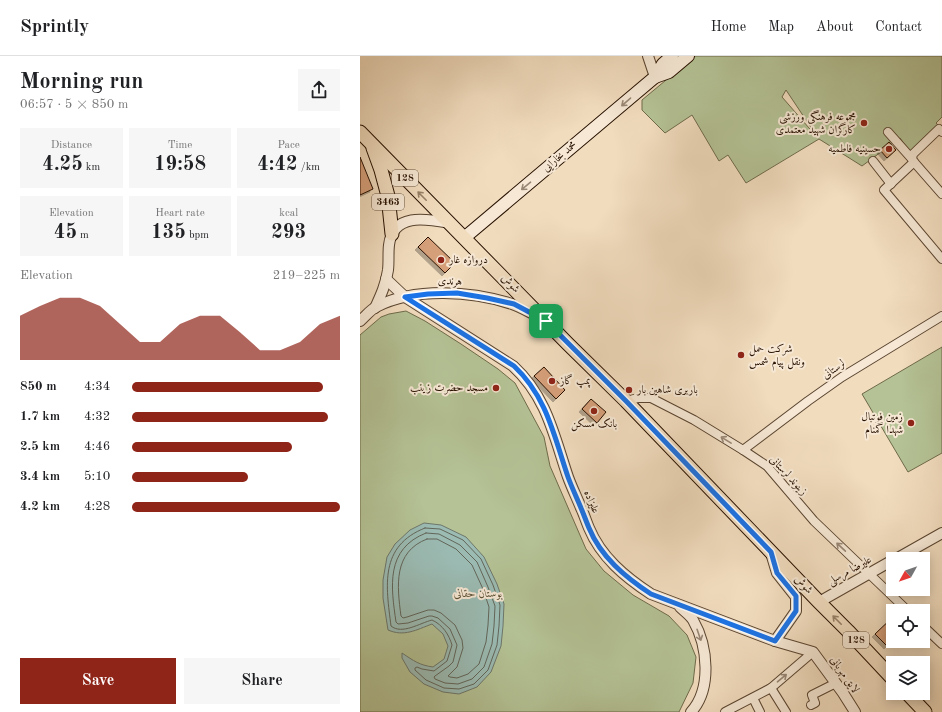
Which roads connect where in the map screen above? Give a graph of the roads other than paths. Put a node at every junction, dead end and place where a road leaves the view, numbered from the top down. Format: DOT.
graph roads {
  1 [pos="648,56"];
  2 [pos="672,56"];
  3 [pos="688,56"];
  4 [pos="655,76"];
  5 [pos="941,131"];
  6 [pos="360,132"];
  7 [pos="888,132"];
  8 [pos="372,144"];
  9 [pos="913,160"];
  10 [pos="873,161"];
  11 [pos="891,184"];
  12 [pos="942,194"];
  13 [pos="450,223"];
  14 [pos="392,234"];
  15 [pos="464,238"];
  16 [pos="942,259"];
  17 [pos="386,279"];
  18 [pos="405,297"];
  19 [pos="375,308"];
  20 [pos="942,316"];
  21 [pos="360,321"];
  22 [pos="546,321"];
  23 [pos="626,401"];
  24 [pos="743,450"];
  25 [pos="942,534"];
  26 [pos="771,552"];
  27 [pos="909,552"];
  28 [pos="886,564"];
  29 [pos="869,573"];
  30 [pos="819,602"];
  31 [pos="677,604"];
  32 [pos="901,604"];
  33 [pos="930,633"];
  34 [pos="775,641"];
  35 [pos="942,644"];
  36 [pos="813,652"];
  37 [pos="886,672"];
  38 [pos="836,683"];
  39 [pos="771,688"];
  40 [pos="753,698"];
  41 [pos="914,700"];
  42 [pos="811,705"];
  43 [pos="851,711"];
  44 [pos="692,712"];
  45 [pos="725,712"];
  46 [pos="760,712"];
  47 [pos="786,712"];
  48 [pos="925,712"];
  1 -- 4 [label="street"];
  2 -- 4 [label="main road, محمد بخارایی"];
  3 -- 4 [label="main road, محمد بخارایی"];
  4 -- 15 [label="main road, محمد بخارایی, one-way"];
  5 -- 9 [label="street"];
  6 -- 8 [label="main road, شوش / 128"];
  7 -- 9 [label="street"];
  13 -- 8 [label="main road, شوش / 128, one-way"];
  8 -- 14 [label="main road, 3463"];
  9 -- 11 [label="street"];
  9 -- 12 [label="street"];
  10 -- 11 [label="street"];
  11 -- 16 [label="street"];
  13 -- 14 [label="street, 3463"];
  13 -- 15 [label="main road, شوش / 128"];
  14 -- 17 [label="street, هرندی / 3463"];
  15 -- 22 [label="main road, شوش / 128"];
  17 -- 18 [label="street, علیزاده"];
  17 -- 19 [label="street, هرندی / 3463"];
  18 -- 19 [label="street, هرندی / 3463"];
  18 -- 22 [label="street, هرندی / 3463"];
  18 -- 31 [label="street, علیزاده"];
  19 -- 21 [label="street, هرندی / 3463"];
  20 -- 24 [label="street, لرستانی"];
  22 -- 23 [label="main road, شوش / 128"];
  24 -- 23 [label="street, زینوند لرستانی, one-way"];
  23 -- 26 [label="main road, شوش / 128"];
  29 -- 24 [label="street, زینوند لرستانی, one-way"];
  25 -- 27 [label="street, علیرضا مرسلی"];
  26 -- 30 [label="main road, شوش / 128"];
  26 -- 34 [label="street"];
  28 -- 29 [label="street, علیرضا مرسلی"];
  29 -- 30 [label="street, علیرضا مرسلی"];
  29 -- 32 [label="street, زینوند لرستانی"];
  37 -- 30 [label="main road, شوش / 128, one-way"];
  31 -- 34 [label="street, علیزاده"];
  31 -- 44 [label="street, one-way"];
  33 -- 35 [label="street"];
  34 -- 36 [label="street, علیزاده"];
  36 -- 38 [label="street, لایق مهربانی"];
  39 -- 36 [label="street, one-way"];
  38 -- 42 [label="street"];
  38 -- 43 [label="street, لایق مهربانی"];
  39 -- 40 [label="street"];
  39 -- 47 [label="street"];
  40 -- 45 [label="street"];
  40 -- 46 [label="street"];
  41 -- 48 [label="main road"];
}
